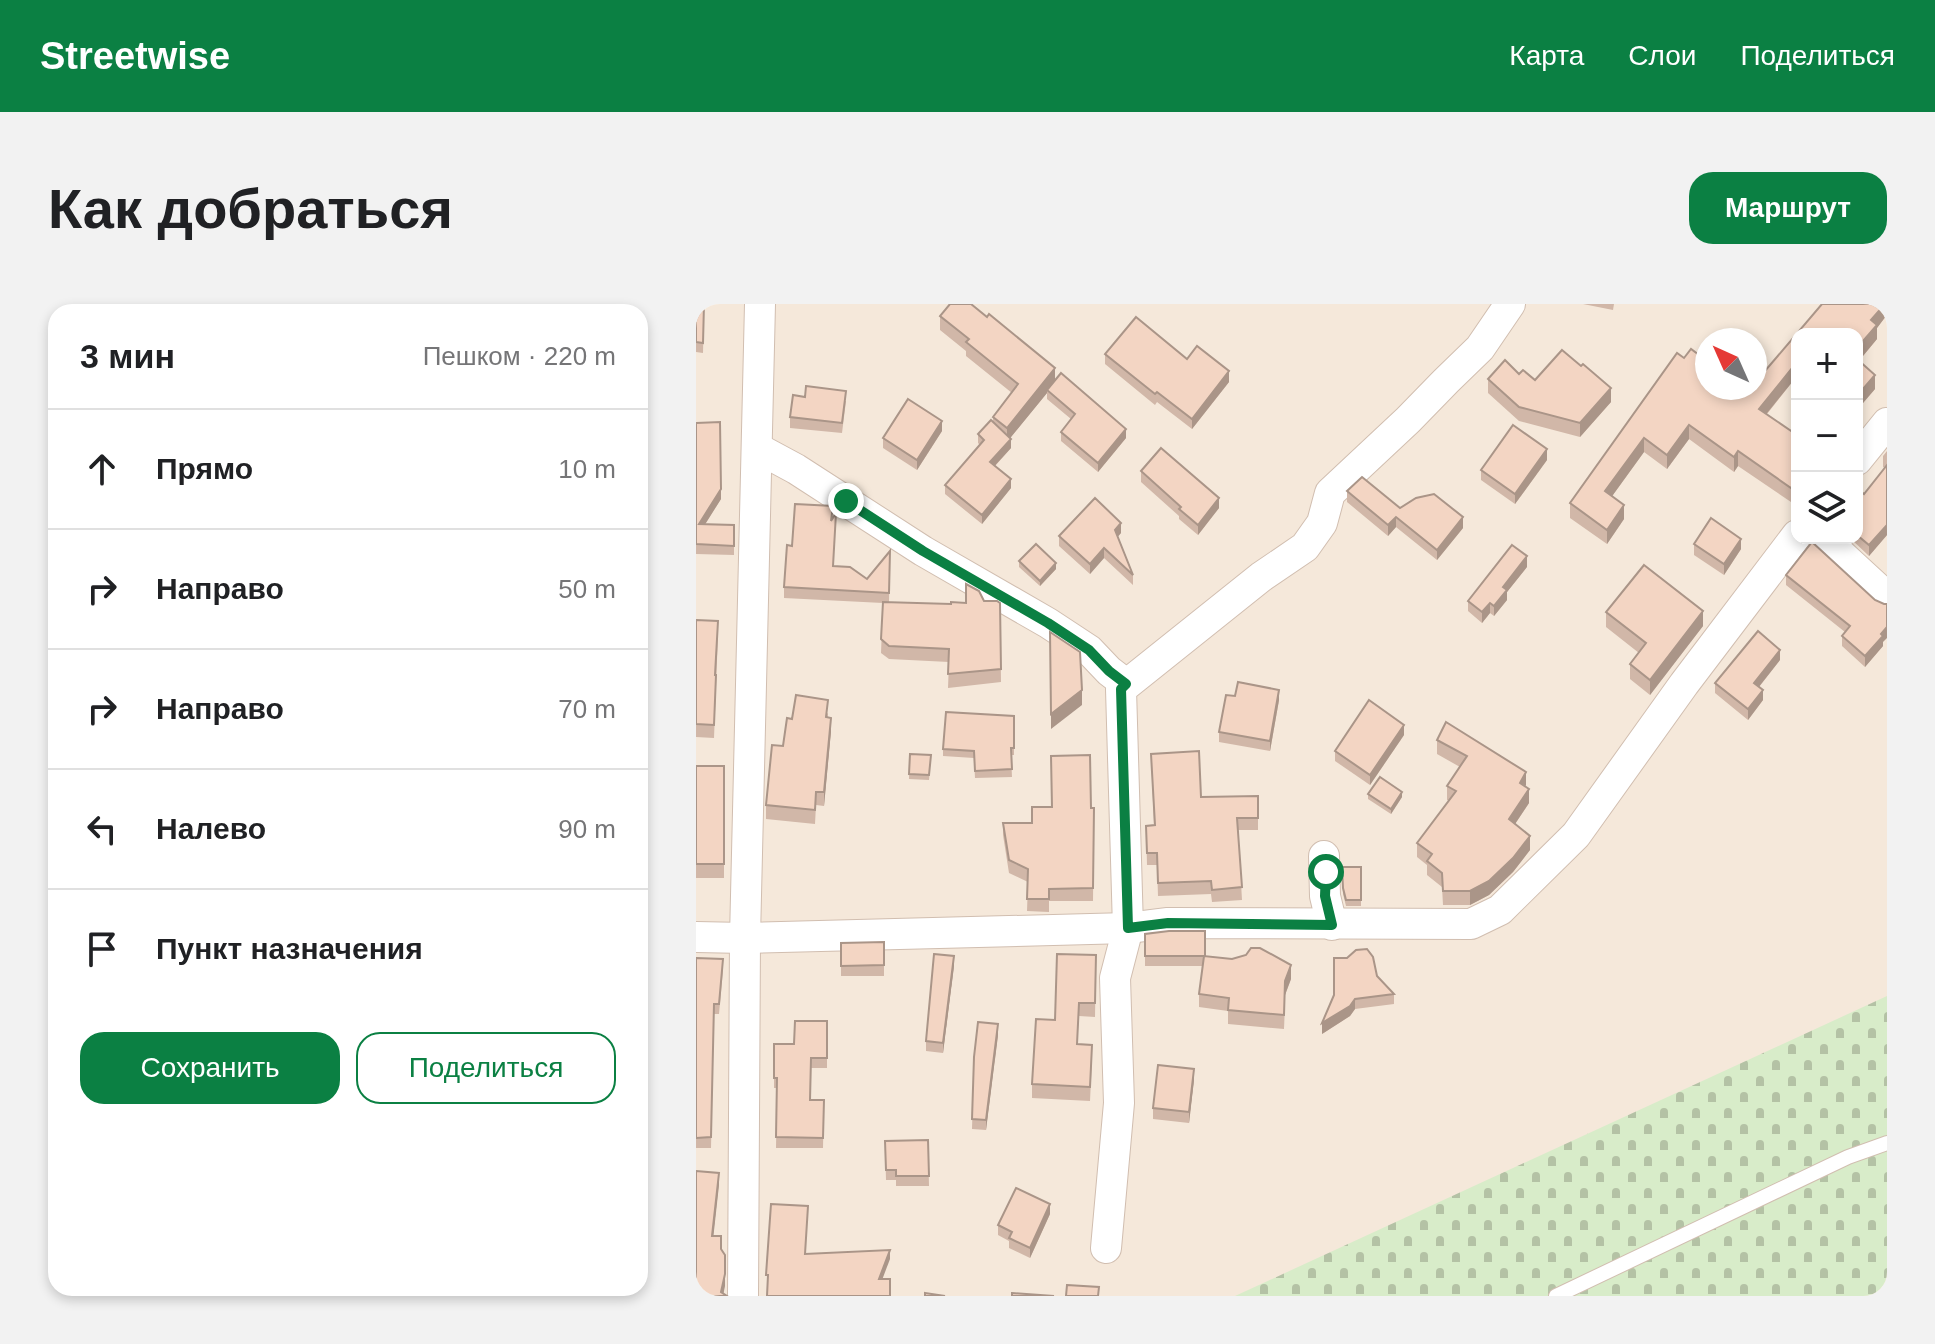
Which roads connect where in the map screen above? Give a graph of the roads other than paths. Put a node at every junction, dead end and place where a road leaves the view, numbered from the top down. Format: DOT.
graph roads {
  1 [pos="760,304"];
  2 [pos="1510,304"];
  3 [pos="1887,423"];
  4 [pos="757,448"];
  5 [pos="1863,453"];
  6 [pos="1791,543"];
  7 [pos="1830,544"];
  8 [pos="1887,597"];
  9 [pos="1126,684"];
  10 [pos="1324,856"];
  11 [pos="1332,925"];
  12 [pos="1128,928"];
  13 [pos="696,937"];
  14 [pos="745,938"];
  15 [pos="1887,1143"];
  16 [pos="1106,1248"];
  17 [pos="743,1296"];
  18 [pos="1556,1296"];
  1 -- 4 [label="street"];
  2 -- 9 [label="street"];
  3 -- 5 [label="street"];
  4 -- 9 [label="street"];
  4 -- 14 [label="street"];
  6 -- 11 [label="street"];
  7 -- 8 [label="street"];
  9 -- 12 [label="street"];
  10 -- 11 [label="street"];
  11 -- 12 [label="street"];
  12 -- 14 [label="street"];
  12 -- 16 [label="street"];
  13 -- 14 [label="street"];
  14 -- 17 [label="street"];
  15 -- 18 [label="lane"];
}
